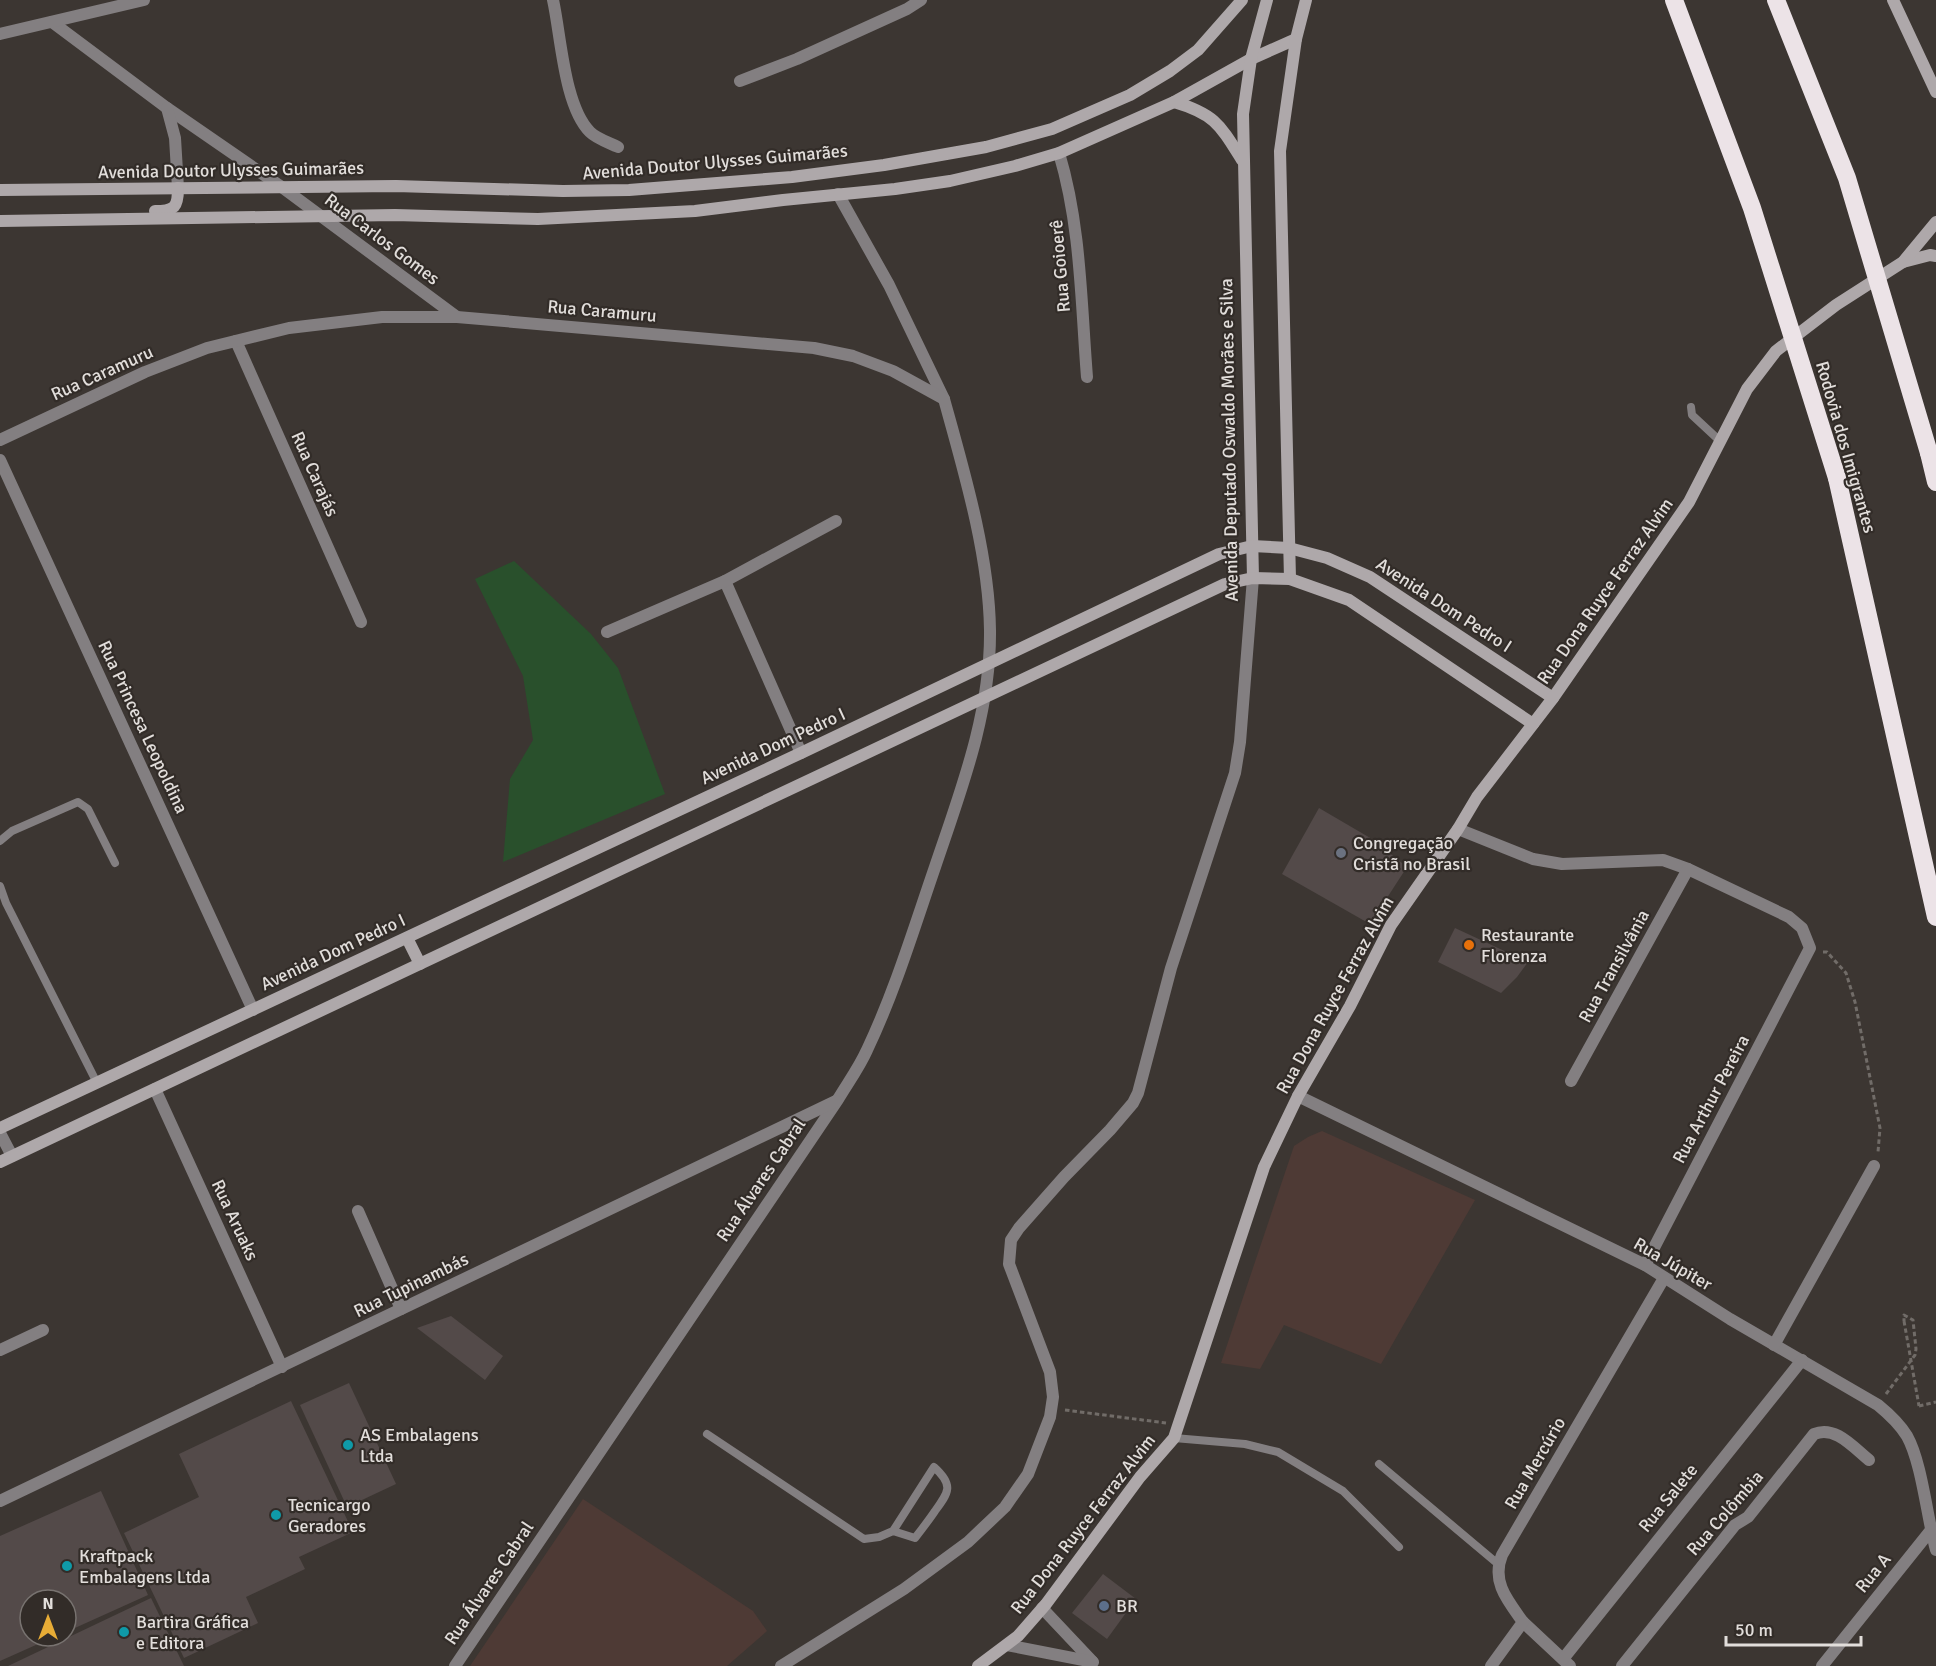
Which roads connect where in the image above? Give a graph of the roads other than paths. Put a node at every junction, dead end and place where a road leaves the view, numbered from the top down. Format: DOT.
graph roads {
  1 [pos="144,0"];
  2 [pos="553,0"];
  3 [pos="921,0"];
  4 [pos="1242,0"];
  5 [pos="1266,0"];
  6 [pos="1306,0"];
  7 [pos="1674,0"];
  8 [pos="1776,0"];
  9 [pos="1893,0"];
  10 [pos="906,4"];
  11 [pos="52,22"];
  12 [pos="0,34"];
  13 [pos="1296,39"];
  14 [pos="1251,58"];
  15 [pos="740,81"];
  16 [pos="1936,92"];
  17 [pos="1174,102"];
  18 [pos="167,108"];
  19 [pos="618,147"];
  20 [pos="1059,153"];
  21 [pos="1242,160"];
  22 [pos="178,188"];
  23 [pos="283,188"];
  24 [pos="0,190"];
  25 [pos="838,194"];
  26 [pos="321,216"];
  27 [pos="30,220"];
  28 [pos="0,221"];
  29 [pos="1936,222"];
  30 [pos="1936,256"];
  31 [pos="1903,262"];
  32 [pos="457,317"];
  33 [pos="236,341"];
  34 [pos="1087,377"];
  35 [pos="944,399"];
  36 [pos="1691,407"];
  37 [pos="0,440"];
  38 [pos="1720,441"];
  39 [pos="0,460"];
  40 [pos="1936,482"];
  41 [pos="836,521"];
  42 [pos="1252,546"];
  43 [pos="1289,548"];
  44 [pos="1252,578"];
  45 [pos="1290,579"];
  46 [pos="725,581"];
  47 [pos="361,622"];
  48 [pos="607,632"];
  49 [pos="990,663"];
  50 [pos="986,698"];
  51 [pos="1553,698"];
  52 [pos="1533,724"];
  53 [pos="801,753"];
  54 [pos="1458,829"];
  55 [pos="0,841"];
  56 [pos="115,864"];
  57 [pos="1688,869"];
  58 [pos="0,886"];
  59 [pos="1936,917"];
  60 [pos="407,938"];
  61 [pos="420,964"];
  62 [pos="254,1010"];
  63 [pos="1571,1081"];
  64 [pos="97,1083"];
  65 [pos="155,1089"];
  66 [pos="1298,1096"];
  67 [pos="837,1101"];
  68 [pos="0,1128"];
  69 [pos="0,1133"];
  70 [pos="6,1159"];
  71 [pos="1874,1166"];
  72 [pos="358,1211"];
  73 [pos="1645,1265"];
  74 [pos="1664,1278"];
  75 [pos="401,1309"];
  76 [pos="42,1330"];
  77 [pos="1774,1345"];
  78 [pos="0,1350"];
  79 [pos="1802,1360"];
  80 [pos="282,1367"];
  81 [pos="707,1434"];
  82 [pos="1174,1438"];
  83 [pos="1869,1460"];
  84 [pos="1378,1464"];
  85 [pos="0,1501"];
  86 [pos="1930,1530"];
  87 [pos="892,1531"];
  88 [pos="1399,1547"];
  89 [pos="1936,1550"];
  90 [pos="1498,1564"];
  91 [pos="1042,1608"];
  92 [pos="1523,1622"];
  93 [pos="1006,1645"];
  94 [pos="1566,1663"];
  95 [pos="1095,1664"];
  96 [pos="455,1666"];
  97 [pos="781,1666"];
  98 [pos="978,1666"];
  99 [pos="1491,1666"];
  100 [pos="1622,1666"];
  101 [pos="1822,1666"];
  1 -- 11 [label="street"];
  2 -- 19 [label="street"];
  3 -- 10 [label="street"];
  4 -- 23 [label="main road, Avenida Doutor Ulysses Guimarães"];
  5 -- 14 [label="main road"];
  6 -- 13 [label="main road"];
  7 -- 59 [label="highway, Rodovia dos Imigrantes, bridge"];
  8 -- 40 [label="highway, bridge"];
  9 -- 16 [label="main road"];
  10 -- 15 [label="street"];
  11 -- 12 [label="street"];
  11 -- 18 [label="street, Rua Carlos Gomes"];
  13 -- 14 [label="main road"];
  13 -- 43 [label="main road"];
  14 -- 17 [label="main road"];
  14 -- 21 [label="main road, Avenida Deputado Oswaldo Morães e Silva"];
  17 -- 20 [label="main road"];
  17 -- 21 [label="main road"];
  18 -- 22 [label="street"];
  18 -- 23 [label="street, Rua Carlos Gomes"];
  20 -- 25 [label="main road"];
  20 -- 34 [label="street, Rua Goioerê"];
  21 -- 42 [label="main road, Avenida Deputado Oswaldo Morães e Silva"];
  22 -- 23 [label="main road, Avenida Doutor Ulysses Guimarães"];
  22 -- 24 [label="main road, Avenida Doutor Ulysses Guimarães"];
  22 -- 27 [label="main road"];
  23 -- 26 [label="street, Rua Carlos Gomes"];
  25 -- 26 [label="main road"];
  25 -- 35 [label="street"];
  26 -- 27 [label="main road"];
  26 -- 32 [label="street, Rua Carlos Gomes"];
  27 -- 28 [label="main road"];
  29 -- 31 [label="main road, Rua Dona Ruyce Ferraz Alvim"];
  30 -- 31 [label="main road"];
  31 -- 38 [label="main road, Rua Dona Ruyce Ferraz Alvim"];
  32 -- 33 [label="street, Rua Caramuru"];
  32 -- 35 [label="street, Rua Caramuru"];
  33 -- 37 [label="street, Rua Caramuru"];
  33 -- 47 [label="street, Rua Carajás"];
  35 -- 49 [label="street"];
  36 -- 38 [label="lane"];
  38 -- 51 [label="main road, Rua Dona Ruyce Ferraz Alvim"];
  39 -- 62 [label="street, Rua Princesa Leopoldina"];
  41 -- 46 [label="street"];
  42 -- 43 [label="main road, Avenida Dom Pedro I"];
  42 -- 44 [label="main road, Avenida Deputado Oswaldo Morães e Silva"];
  42 -- 49 [label="main road, Avenida Dom Pedro I"];
  43 -- 45 [label="main road"];
  43 -- 51 [label="main road, Avenida Dom Pedro I"];
  44 -- 45 [label="main road"];
  44 -- 50 [label="main road"];
  44 -- 97 [label="street, Avenida Deputado Oswaldo Morães e Silva"];
  45 -- 52 [label="main road"];
  46 -- 48 [label="street"];
  46 -- 53 [label="street"];
  49 -- 50 [label="street, Rua Álvares Cabral"];
  49 -- 53 [label="main road, Avenida Dom Pedro I"];
  50 -- 61 [label="main road"];
  50 -- 67 [label="street, Rua Álvares Cabral"];
  51 -- 52 [label="main road, Rua Dona Ruyce Ferraz Alvim"];
  52 -- 54 [label="main road, Rua Dona Ruyce Ferraz Alvim"];
  53 -- 60 [label="main road, Avenida Dom Pedro I"];
  54 -- 57 [label="street"];
  54 -- 66 [label="main road, Rua Dona Ruyce Ferraz Alvim"];
  55 -- 56 [label="lane"];
  57 -- 63 [label="street, Rua Transilvânia"];
  57 -- 73 [label="street, Rua Arthur Pereira"];
  58 -- 64 [label="lane"];
  60 -- 61 [label="main road"];
  60 -- 62 [label="main road, Avenida Dom Pedro I"];
  61 -- 65 [label="main road"];
  62 -- 64 [label="main road, Avenida Dom Pedro I"];
  64 -- 68 [label="main road, Avenida Dom Pedro I"];
  65 -- 70 [label="main road"];
  65 -- 80 [label="street, Rua Aruaks"];
  66 -- 73 [label="street, Rua Júpiter"];
  66 -- 82 [label="main road, Rua Dona Ruyce Ferraz Alvim"];
  67 -- 75 [label="street, Rua Tupinambás"];
  67 -- 96 [label="street, Rua Álvares Cabral"];
  69 -- 70 [label="street"];
  71 -- 77 [label="street"];
  72 -- 75 [label="street"];
  73 -- 74 [label="street, Rua Júpiter"];
  74 -- 77 [label="street, Rua Júpiter"];
  74 -- 90 [label="street, Rua Mercúrio"];
  75 -- 80 [label="street, Rua Tupinambás"];
  76 -- 78 [label="street"];
  77 -- 79 [label="street, Rua Júpiter"];
  79 -- 86 [label="street, Rua Júpiter"];
  79 -- 94 [label="street, Rua Salete"];
  80 -- 85 [label="street, Rua Tupinambás"];
  81 -- 87 [label="lane"];
  82 -- 88 [label="lane"];
  82 -- 91 [label="main road, Rua Dona Ruyce Ferraz Alvim"];
  83 -- 100 [label="street, Rua Colômbia"];
  84 -- 90 [label="lane"];
  86 -- 89 [label="street, Rua Júpiter"];
  86 -- 101 [label="street, Rua A"];
  87 -- 87 [label="lane"];
  90 -- 92 [label="street"];
  91 -- 93 [label="main road, Rua Dona Ruyce Ferraz Alvim"];
  91 -- 95 [label="street"];
  92 -- 94 [label="street"];
  92 -- 99 [label="street"];
  93 -- 95 [label="street"];
  93 -- 98 [label="main road, Rua Dona Ruyce Ferraz Alvim"];
}
